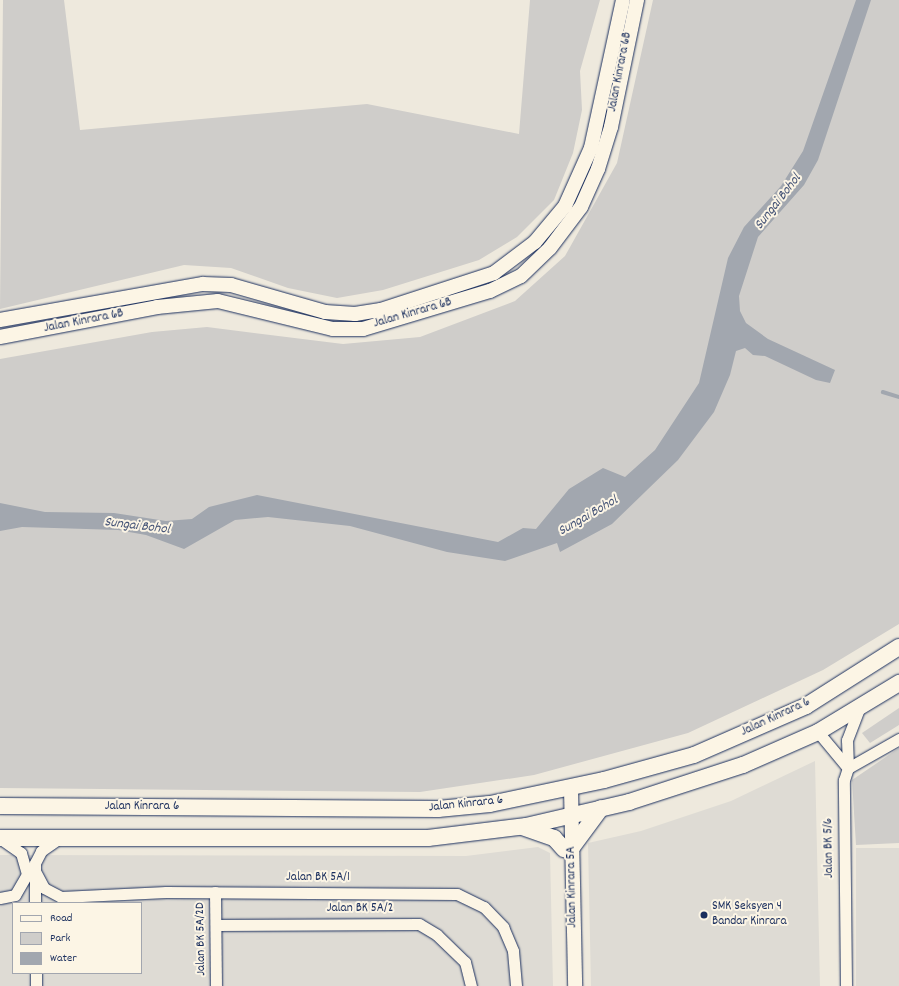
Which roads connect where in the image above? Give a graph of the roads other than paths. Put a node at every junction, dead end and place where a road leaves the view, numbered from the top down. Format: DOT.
graph roads {
  1 [pos="623,0"];
  2 [pos="637,0"];
  3 [pos="0,320"];
  4 [pos="0,337"];
  5 [pos="899,647"];
  6 [pos="899,684"];
  7 [pos="859,708"];
  8 [pos="818,732"];
  9 [pos="899,740"];
  10 [pos="848,768"];
  11 [pos="567,788"];
  12 [pos="0,806"];
  13 [pos="601,808"];
  14 [pos="568,816"];
  15 [pos="520,827"];
  16 [pos="0,838"];
  17 [pos="58,839"];
  18 [pos="569,848"];
  19 [pos="35,871"];
  20 [pos="215,892"];
  21 [pos="8,900"];
  22 [pos="56,900"];
  23 [pos="35,902"];
  24 [pos="216,925"];
  25 [pos="36,974"];
  26 [pos="36,986"];
  27 [pos="216,986"];
  28 [pos="471,986"];
  29 [pos="516,986"];
  30 [pos="567,986"];
  31 [pos="575,986"];
  32 [pos="846,986"];
  1 -- 3 [label="street, Jalan Kinrara 6B"];
  2 -- 4 [label="street, Jalan Kinrara 6B"];
  5 -- 11 [label="main road, Jalan Kinrara 6"];
  6 -- 7 [label="main road"];
  7 -- 8 [label="main road"];
  7 -- 10 [label="street, Jalan BK 5/6"];
  8 -- 10 [label="street"];
  8 -- 13 [label="main road"];
  9 -- 10 [label="street"];
  10 -- 32 [label="street, Jalan BK 5/6"];
  11 -- 12 [label="main road, Jalan Kinrara 6"];
  11 -- 14 [label="street, Jalan Kinrara 5A"];
  13 -- 14 [label="main road"];
  13 -- 18 [label="main road"];
  14 -- 15 [label="main road"];
  14 -- 18 [label="street, Jalan Kinrara 5A"];
  15 -- 17 [label="main road"];
  15 -- 18 [label="main road"];
  16 -- 17 [label="main road"];
  16 -- 21 [label="street"];
  17 -- 19 [label="street"];
  18 -- 30 [label="street, Jalan Kinrara 5A"];
  18 -- 31 [label="street, Jalan Kinrara 5A"];
  19 -- 22 [label="street, Jalan BK 5A/1"];
  19 -- 23 [label="street"];
  20 -- 22 [label="street, Jalan BK 5A/1"];
  20 -- 24 [label="street, Jalan BK 5A/2D"];
  20 -- 29 [label="street, Jalan BK 5A/1"];
  24 -- 27 [label="street, Jalan BK 5A/2D"];
  24 -- 28 [label="street, Jalan BK 5A/2"];
  25 -- 26 [label="street"];
}
